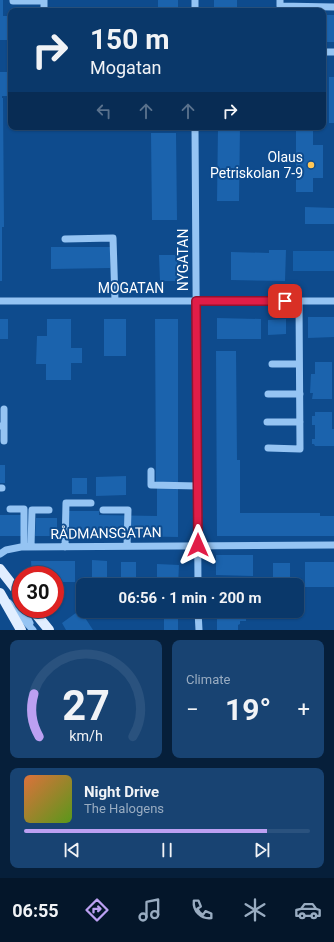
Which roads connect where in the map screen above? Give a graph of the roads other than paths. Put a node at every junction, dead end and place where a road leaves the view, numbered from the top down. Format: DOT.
graph roads {
  1 [pos="14,0"];
  2 [pos="44,0"];
  3 [pos="280,0"];
  4 [pos="334,7"];
  5 [pos="195,130"];
  6 [pos="65,239"];
  7 [pos="0,301"];
  8 [pos="115,301"];
  9 [pos="196,301"];
  10 [pos="299,301"];
  11 [pos="334,301"];
  12 [pos="272,364"];
  13 [pos="299,364"];
  14 [pos="268,394"];
  15 [pos="300,394"];
  16 [pos="4,409"];
  17 [pos="267,422"];
  18 [pos="300,422"];
  19 [pos="2,426"];
  20 [pos="4,441"];
  21 [pos="268,448"];
  22 [pos="151,472"];
  23 [pos="198,486"];
  24 [pos="91,503"];
  25 [pos="10,509"];
  26 [pos="49,510"];
  27 [pos="103,510"];
  28 [pos="198,545"];
  29 [pos="334,545"];
  30 [pos="127,546"];
  31 [pos="27,547"];
  32 [pos="65,547"];
  33 [pos="0,554"];
  34 [pos="0,569"];
  35 [pos="198,578"];
  36 [pos="9,582"];
  37 [pos="12,586"];
  38 [pos="12,588"];
  39 [pos="0,593"];
  40 [pos="28,618"];
  41 [pos="39,618"];
  42 [pos="198,618"];
  43 [pos="21,630"];
  44 [pos="34,630"];
  45 [pos="49,630"];
  46 [pos="198,630"];
  1 -- 2 [label="street"];
  3 -- 4 [label="street"];
  5 -- 9 [label="street, NYGATAN"];
  6 -- 8 [label="street"];
  7 -- 8 [label="street, MOGATAN"];
  8 -- 9 [label="street, MOGATAN"];
  9 -- 10 [label="street, MOGATAN"];
  9 -- 23 [label="street, NYGATAN"];
  10 -- 11 [label="street, MOGATAN"];
  10 -- 13 [label="street"];
  12 -- 13 [label="street"];
  13 -- 15 [label="street"];
  14 -- 15 [label="street"];
  15 -- 18 [label="street"];
  16 -- 19 [label="street"];
  17 -- 18 [label="street"];
  18 -- 21 [label="street"];
  19 -- 20 [label="street"];
  22 -- 23 [label="street"];
  23 -- 28 [label="street, NYGATAN"];
  24 -- 32 [label="street"];
  25 -- 31 [label="street"];
  26 -- 31 [label="street"];
  27 -- 30 [label="street"];
  28 -- 29 [label="street, RÅDMANSGATAN"];
  28 -- 30 [label="street, RÅDMANSGATAN"];
  28 -- 35 [label="street, NYGATAN"];
  30 -- 32 [label="street, RÅDMANSGATAN"];
  31 -- 32 [label="street, RÅDMANSGATAN"];
  31 -- 33 [label="street, RÅDMANSGATAN"];
  34 -- 36 [label="main road"];
  36 -- 37 [label="main road"];
  36 -- 38 [label="street"];
  39 -- 43 [label="main road"];
  39 -- 44 [label="street"];
  40 -- 44 [label="street"];
  41 -- 45 [label="main road"];
  42 -- 46 [label="street"];
}
